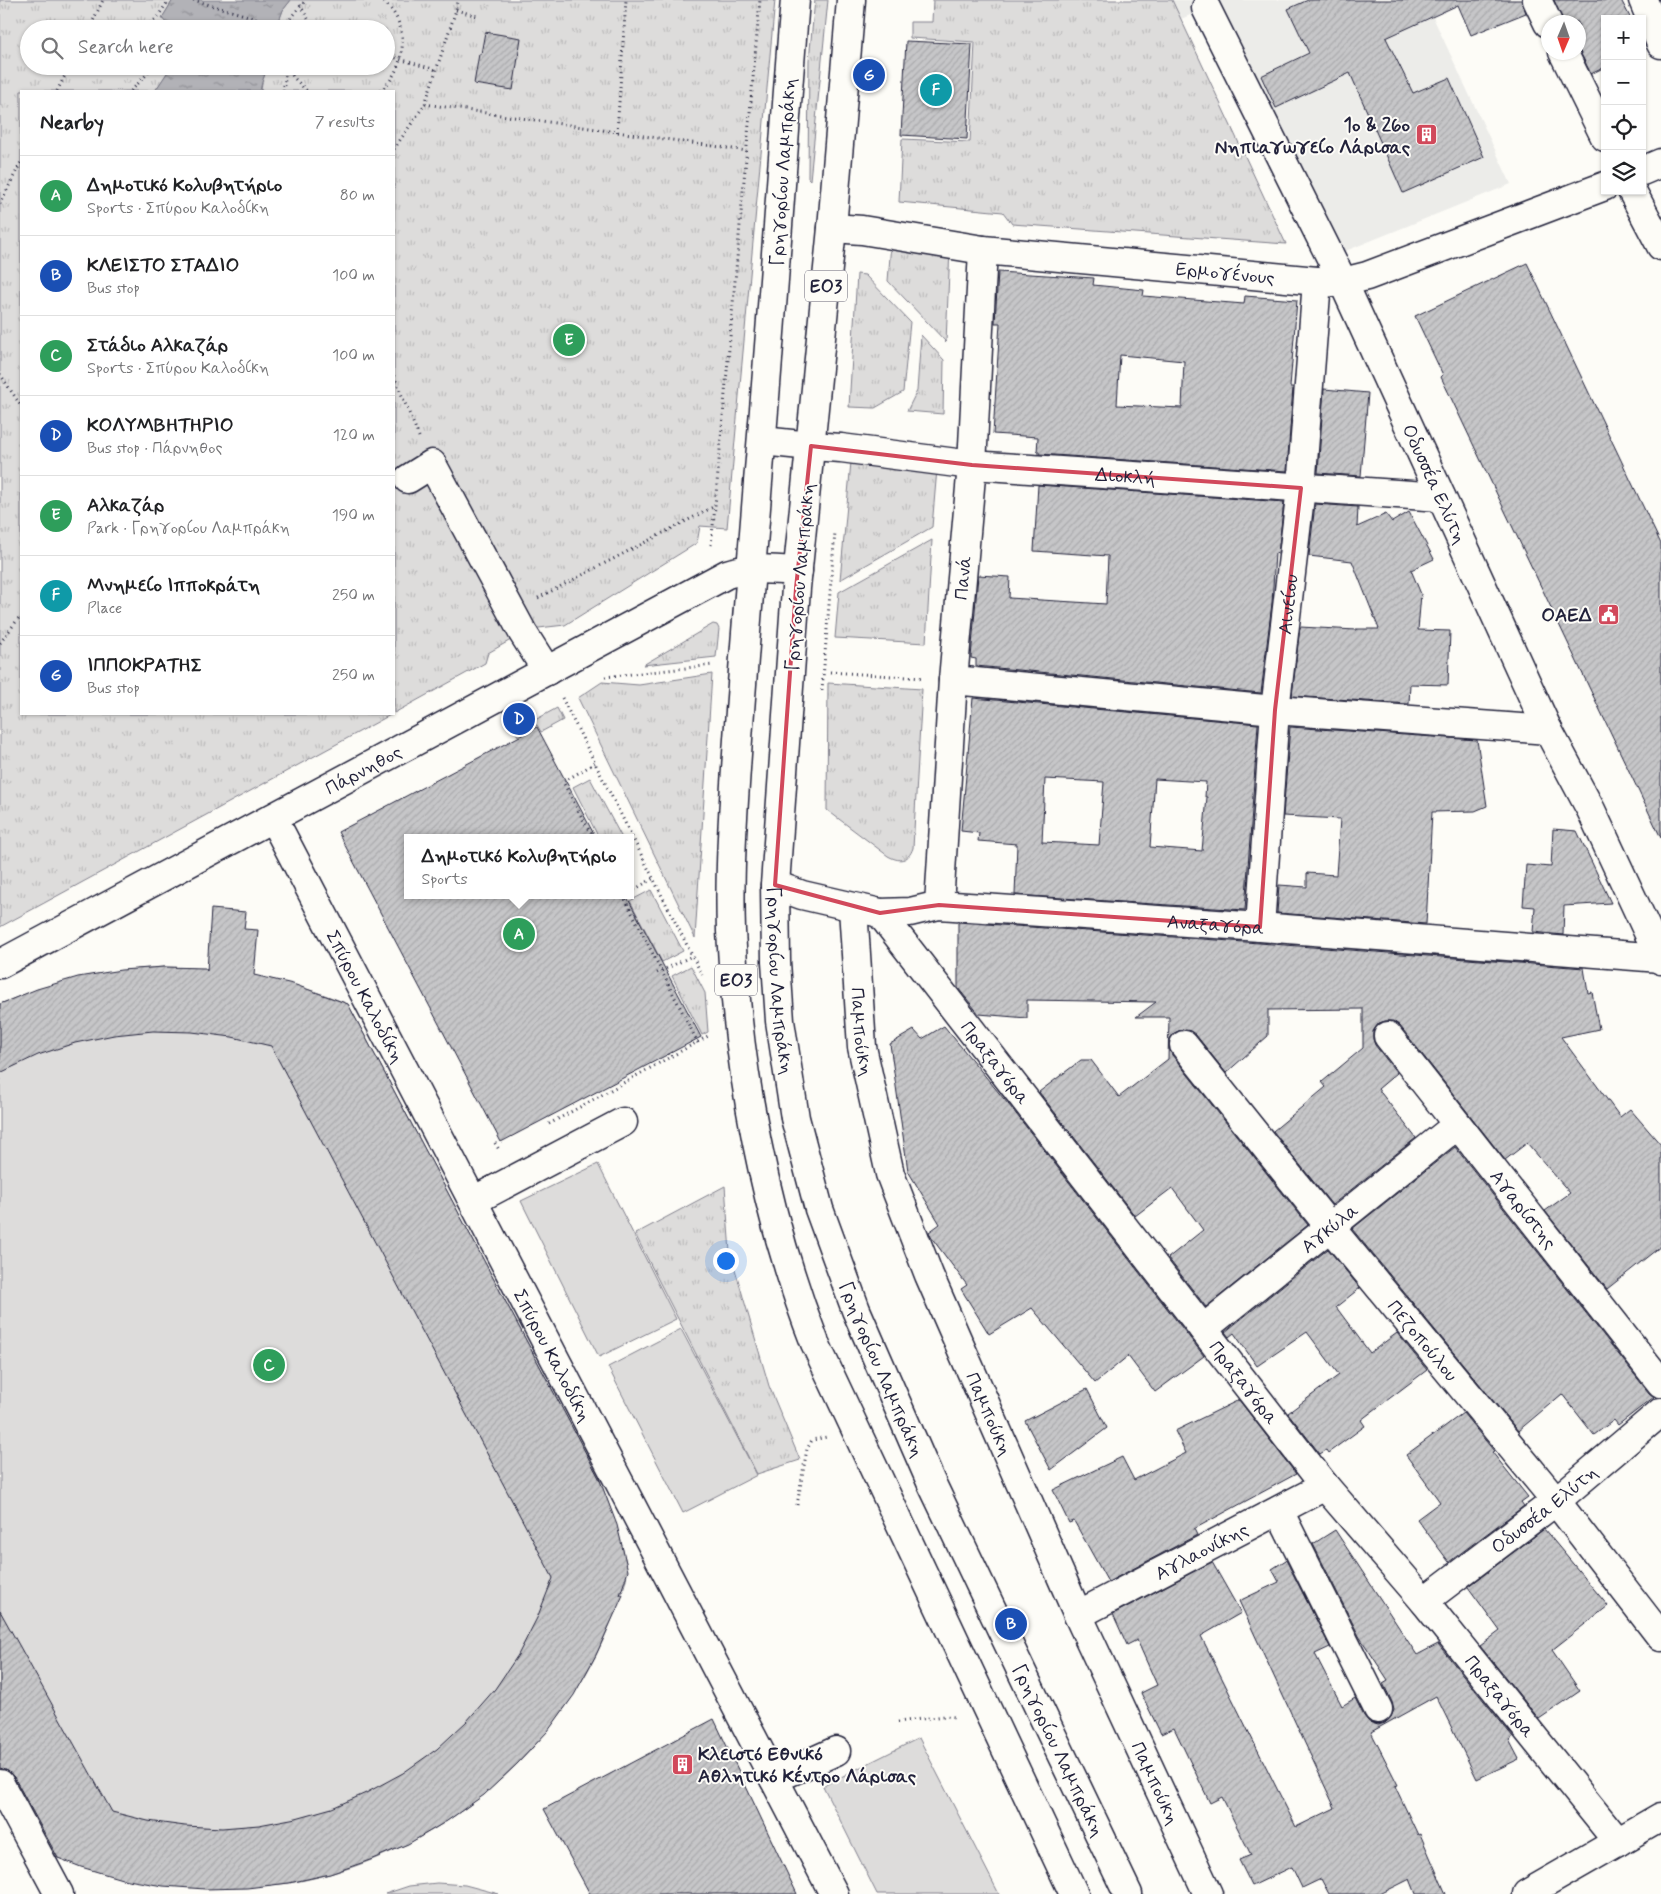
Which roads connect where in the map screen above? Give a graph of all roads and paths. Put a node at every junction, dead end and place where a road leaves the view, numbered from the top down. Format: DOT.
graph roads {
  1 [pos="103,0"];
  2 [pos="169,0"];
  3 [pos="193,0"];
  4 [pos="306,0"];
  5 [pos="457,0"];
  6 [pos="626,0"];
  7 [pos="760,0"];
  8 [pos="796,0"];
  9 [pos="851,0"];
  10 [pos="1537,0"];
  11 [pos="1643,0"];
  12 [pos="384,1"];
  13 [pos="300,5"];
  14 [pos="1206,8"];
  15 [pos="456,10"];
  16 [pos="1544,15"];
  17 [pos="478,16"];
  18 [pos="93,20"];
  19 [pos="155,20"];
  20 [pos="262,20"];
  21 [pos="290,20"];
  22 [pos="309,20"];
  23 [pos="1661,44"];
  24 [pos="395,57"];
  25 [pos="401,59"];
  26 [pos="1567,60"];
  27 [pos="436,70"];
  28 [pos="65,75"];
  29 [pos="146,75"];
  30 [pos="286,75"];
  31 [pos="292,75"];
  32 [pos="58,90"];
  33 [pos="132,90"];
  34 [pos="283,90"];
  35 [pos="306,90"];
  36 [pos="381,90"];
  37 [pos="425,104"];
  38 [pos="1601,129"];
  39 [pos="617,132"];
  40 [pos="395,148"];
  41 [pos="747,151"];
  42 [pos="1661,163"];
  43 [pos="20,164"];
  44 [pos="1646,169"];
  45 [pos="1601,188"];
  46 [pos="1634,195"];
  47 [pos="0,204"];
  48 [pos="832,228"];
  49 [pos="1661,246"];
  50 [pos="983,250"];
  51 [pos="1317,281"];
  52 [pos="1343,282"];
  53 [pos="0,374"];
  54 [pos="395,378"];
  55 [pos="20,404"];
  56 [pos="762,441"];
  57 [pos="811,446"];
  58 [pos="432,464"];
  59 [pos="972,465"];
  60 [pos="408,480"];
  61 [pos="1301,488"];
  62 [pos="1441,498"];
  63 [pos="715,506"];
  64 [pos="711,545"];
  65 [pos="738,571"];
  66 [pos="798,571"];
  67 [pos="511,612"];
  68 [pos="20,616"];
  69 [pos="0,643"];
  70 [pos="714,665"];
  71 [pos="547,671"];
  72 [pos="830,672"];
  73 [pos="605,677"];
  74 [pos="953,680"];
  75 [pos="1274,710"];
  76 [pos="1548,730"];
  77 [pos="595,763"];
  78 [pos="272,818"];
  79 [pos="591,834"];
  80 [pos="631,834"];
  81 [pos="634,839"];
  82 [pos="654,878"];
  83 [pos="775,885"];
  84 [pos="634,890"];
  85 [pos="626,899"];
  86 [pos="938,905"];
  87 [pos="853,908"];
  88 [pos="880,913"];
  89 [pos="1260,927"];
  90 [pos="692,956"];
  91 [pos="1660,959"];
  92 [pos="0,964"];
  93 [pos="659,972"];
  94 [pos="705,982"];
  95 [pos="711,1035"];
  96 [pos="1388,1036"];
  97 [pos="698,1043"];
  98 [pos="1184,1045"];
  99 [pos="623,1122"];
  100 [pos="1457,1124"];
  101 [pos="543,1127"];
  102 [pos="495,1142"];
  103 [pos="508,1146"];
  104 [pos="500,1151"];
  105 [pos="458,1172"];
  106 [pos="473,1201"];
  107 [pos="1328,1226"];
  108 [pos="1203,1329"];
  109 [pos="1661,1383"];
  110 [pos="1661,1412"];
  111 [pos="835,1436"];
  112 [pos="1325,1486"];
  113 [pos="1556,1501"];
  114 [pos="798,1505"];
  115 [pos="1279,1511"];
  116 [pos="1424,1601"];
  117 [pos="1078,1615"];
  118 [pos="1661,1637"];
  119 [pos="1378,1709"];
  120 [pos="959,1718"];
  121 [pos="898,1722"];
  122 [pos="836,1751"];
  123 [pos="774,1779"];
  124 [pos="0,1784"];
  125 [pos="1661,1817"];
  126 [pos="1618,1842"];
  127 [pos="59,1894"];
  128 [pos="834,1894"];
  129 [pos="1074,1894"];
  130 [pos="1128,1894"];
  131 [pos="1208,1894"];
  132 [pos="1527,1894"];
  1 -- 18 [label="path"];
  2 -- 19 [label="path"];
  3 -- 20 [label="path"];
  4 -- 13 [label="path"];
  5 -- 15 [label="path"];
  6 -- 39 [label="path"];
  7 -- 41 [label="path"];
  8 -- 56 [label="street, Γρηγορίου Λαμπράκη / ΕΟ3"];
  9 -- 48 [label="street, Γρηγορίου Λαμπράκη / ΕΟ3"];
  10 -- 16 [label="street"];
  11 -- 23 [label="street"];
  12 -- 25 [label="path"];
  13 -- 21 [label="path"];
  13 -- 22 [label="path"];
  14 -- 52 [label="street, Οδυσσέα Ελύτη"];
  15 -- 17 [label="path"];
  15 -- 27 [label="path"];
  24 -- 25 [label="path"];
  25 -- 27 [label="path"];
  25 -- 36 [label="path"];
  26 -- 38 [label="street"];
  27 -- 37 [label="path"];
  28 -- 32 [label="path"];
  29 -- 33 [label="path"];
  30 -- 34 [label="path"];
  31 -- 35 [label="path"];
  37 -- 39 [label="path"];
  37 -- 40 [label="path"];
  39 -- 41 [label="path"];
  41 -- 63 [label="path"];
  42 -- 44 [label="street"];
  43 -- 47 [label="path"];
  45 -- 52 [label="street, Ερμογένους"];
  46 -- 49 [label="street"];
  48 -- 50 [label="street, Ερμογένους"];
  48 -- 57 [label="street, Γρηγορίου Λαμπράκη / ΕΟ3"];
  50 -- 51 [label="street, Ερμογένους"];
  50 -- 59 [label="street, Πανά"];
  51 -- 52 [label="street, Ερμογένους"];
  51 -- 61 [label="street, Αινείου"];
  52 -- 62 [label="street, Οδυσσέα Ελύτη"];
  53 -- 55 [label="path"];
  54 -- 58 [label="path"];
  56 -- 57 [label="street, Διοκλή"];
  56 -- 65 [label="street, Γρηγορίου Λαμπράκη / ΕΟ3"];
  57 -- 59 [label="street, Διοκλή"];
  57 -- 66 [label="street, Γρηγορίου Λαμπράκη / ΕΟ3"];
  58 -- 60 [label="street"];
  58 -- 67 [label="street"];
  59 -- 61 [label="street, Διοκλή"];
  59 -- 74 [label="street, Πανά"];
  61 -- 62 [label="street, Διοκλή"];
  61 -- 75 [label="street, Αινείου"];
  62 -- 76 [label="street, Οδυσσέα Ελύτη"];
  63 -- 64 [label="path"];
  63 -- 67 [label="path"];
  65 -- 66 [label="street"];
  65 -- 71 [label="street, Πάρνηθος"];
  65 -- 129 [label="street, Γρηγορίου Λαμπράκη / ΕΟ3"];
  66 -- 83 [label="street, Γρηγορίου Λαμπράκη / ΕΟ3"];
  67 -- 71 [label="street"];
  68 -- 69 [label="path"];
  70 -- 73 [label="path"];
  71 -- 77 [label="path"];
  71 -- 78 [label="street, Πάρνηθος"];
  72 -- 74 [label="path"];
  74 -- 75 [label="street"];
  74 -- 86 [label="street, Πανά"];
  75 -- 76 [label="street"];
  75 -- 89 [label="street, Αινείου"];
  76 -- 91 [label="street, Οδυσσέα Ελύτη"];
  77 -- 79 [label="path"];
  77 -- 80 [label="path"];
  78 -- 92 [label="street, Πάρνηθος"];
  78 -- 105 [label="street, Σπύρου Καλοδίκη"];
  81 -- 82 [label="path"];
  82 -- 84 [label="path"];
  82 -- 90 [label="path"];
  83 -- 87 [label="street, Αναξαγόρα"];
  83 -- 130 [label="street, Γρηγορίου Λαμπράκη / ΕΟ3"];
  85 -- 93 [label="path"];
  86 -- 88 [label="street, Αναξαγόρα"];
  86 -- 89 [label="street, Αναξαγόρα"];
  87 -- 88 [label="street, Αναξαγόρα"];
  87 -- 117 [label="street, Παμπούκη"];
  88 -- 108 [label="street, Πραξαγόρα"];
  89 -- 91 [label="street, Αναξαγόρα"];
  90 -- 93 [label="path"];
  90 -- 94 [label="path"];
  93 -- 97 [label="path"];
  95 -- 97 [label="path"];
  96 -- 100 [label="street, Αγαρίστης"];
  97 -- 101 [label="path"];
  98 -- 107 [label="street, Πεζοπούλου"];
  99 -- 106 [label="street"];
  100 -- 107 [label="street, Αγκύλα"];
  100 -- 109 [label="street, Αγαρίστης"];
  102 -- 104 [label="path"];
  103 -- 104 [label="path"];
  104 -- 105 [label="path"];
  105 -- 106 [label="street, Σπύρου Καλοδίκη"];
  106 -- 123 [label="street, Σπύρου Καλοδίκη"];
  107 -- 108 [label="street, Αγκύλα"];
  107 -- 113 [label="street, Πεζοπούλου"];
  108 -- 112 [label="street, Πραξαγόρα"];
  110 -- 113 [label="street, Οδυσσέα Ελύτη"];
  111 -- 114 [label="path"];
  112 -- 115 [label="street, Αγλαονίκης"];
  112 -- 116 [label="street, Πραξαγόρα"];
  113 -- 116 [label="street, Οδυσσέα Ελύτη"];
  113 -- 118 [label="street, Πεζοπούλου"];
  115 -- 117 [label="street, Αγλαονίκης"];
  115 -- 119 [label="street"];
  116 -- 126 [label="street, Πραξαγόρα"];
  117 -- 131 [label="street, Παμπούκη"];
  120 -- 121 [label="path"];
  122 -- 123 [label="street"];
  123 -- 128 [label="street, Σπύρου Καλοδίκη"];
  124 -- 127 [label="street"];
  125 -- 126 [label="street"];
  126 -- 132 [label="street"];
}
